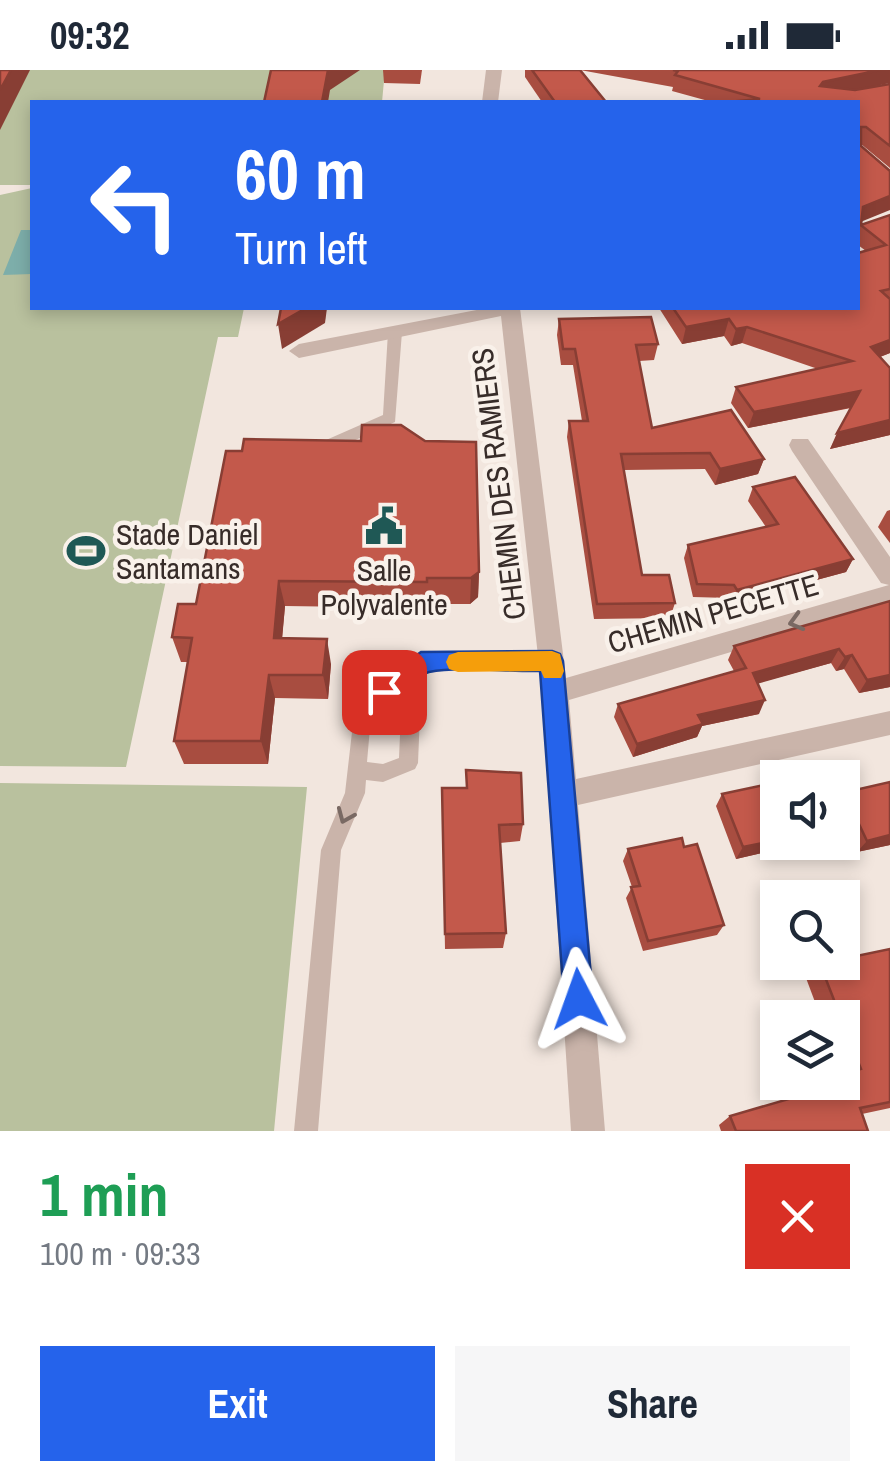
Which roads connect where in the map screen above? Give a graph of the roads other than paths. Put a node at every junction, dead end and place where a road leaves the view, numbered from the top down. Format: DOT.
graph roads {
  1 [pos="494,70"];
  2 [pos="490,100"];
  3 [pos="499,310"];
  4 [pos="508,310"];
  5 [pos="395,332"];
  6 [pos="299,351"];
  7 [pos="800,445"];
  8 [pos="323,448"];
  9 [pos="890,576"];
  10 [pos="890,595"];
  11 [pos="552,661"];
  12 [pos="407,671"];
  13 [pos="555,693"];
  14 [pos="890,722"];
  15 [pos="357,770"];
  16 [pos="564,795"];
  17 [pos="306,1130"];
  18 [pos="588,1131"];
  1 -- 2 [label="street"];
  3 -- 5 [label="street"];
  4 -- 11 [label="street, CHEMIN DES RAMIERS"];
  5 -- 6 [label="street"];
  5 -- 8 [label="lane"];
  7 -- 9 [label="street"];
  10 -- 13 [label="street, CHEMIN PECETTE, one-way"];
  11 -- 12 [label="lane"];
  11 -- 13 [label="street, CHEMIN DES RAMIERS"];
  12 -- 15 [label="lane"];
  12 -- 15 [label="lane"];
  13 -- 16 [label="street, CHEMIN DES RAMIERS"];
  14 -- 16 [label="street"];
  15 -- 17 [label="lane, one-way"];
  16 -- 18 [label="street, CHEMIN DES RAMIERS"];
}
